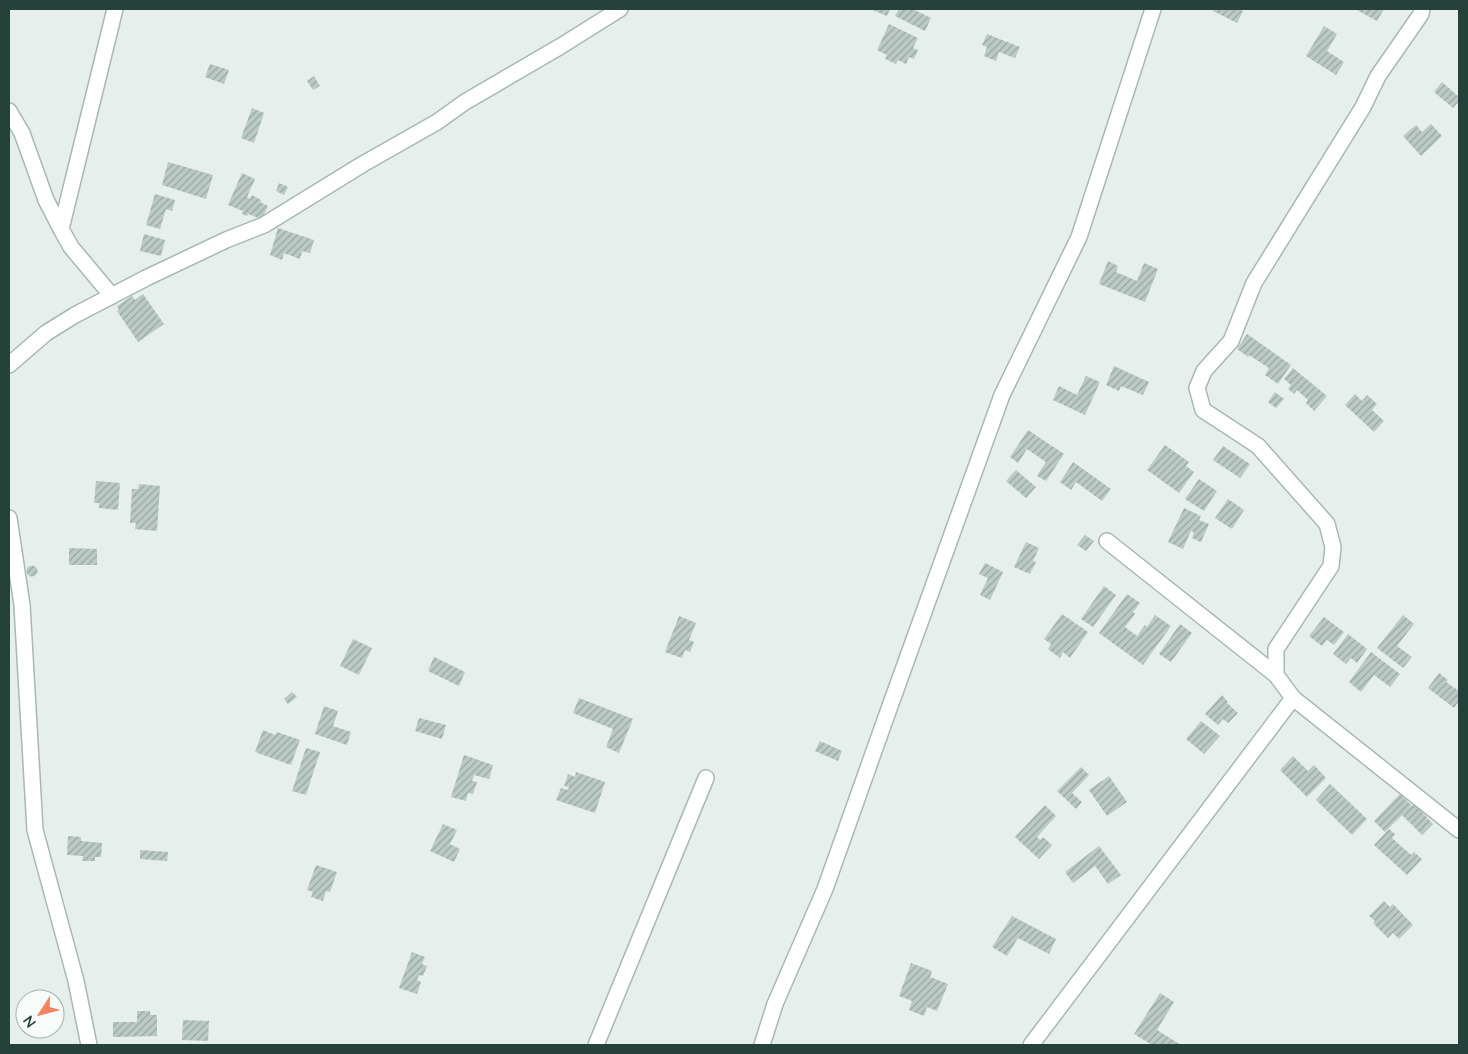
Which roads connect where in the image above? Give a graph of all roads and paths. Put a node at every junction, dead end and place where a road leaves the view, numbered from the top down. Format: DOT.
graph roads {
  1 [pos="114,9"];
  2 [pos="620,9"];
  3 [pos="1153,9"];
  4 [pos="1422,9"];
  5 [pos="9,111"];
  6 [pos="61,229"];
  7 [pos="112,296"];
  8 [pos="9,364"];
  9 [pos="9,518"];
  10 [pos="1107,541"];
  11 [pos="1276,675"];
  12 [pos="1293,698"];
  13 [pos="706,778"];
  14 [pos="1459,830"];
  15 [pos="90,1045"];
  16 [pos="596,1045"];
  17 [pos="762,1045"];
  18 [pos="1031,1045"];
  1 -- 6 [label="street"];
  2 -- 7 [label="street"];
  3 -- 17 [label="street"];
  4 -- 11 [label="street"];
  5 -- 6 [label="street"];
  6 -- 7 [label="street"];
  7 -- 8 [label="street"];
  9 -- 15 [label="street"];
  10 -- 11 [label="street"];
  11 -- 12 [label="street"];
  12 -- 14 [label="street"];
  12 -- 18 [label="street"];
  13 -- 16 [label="street"];
}
